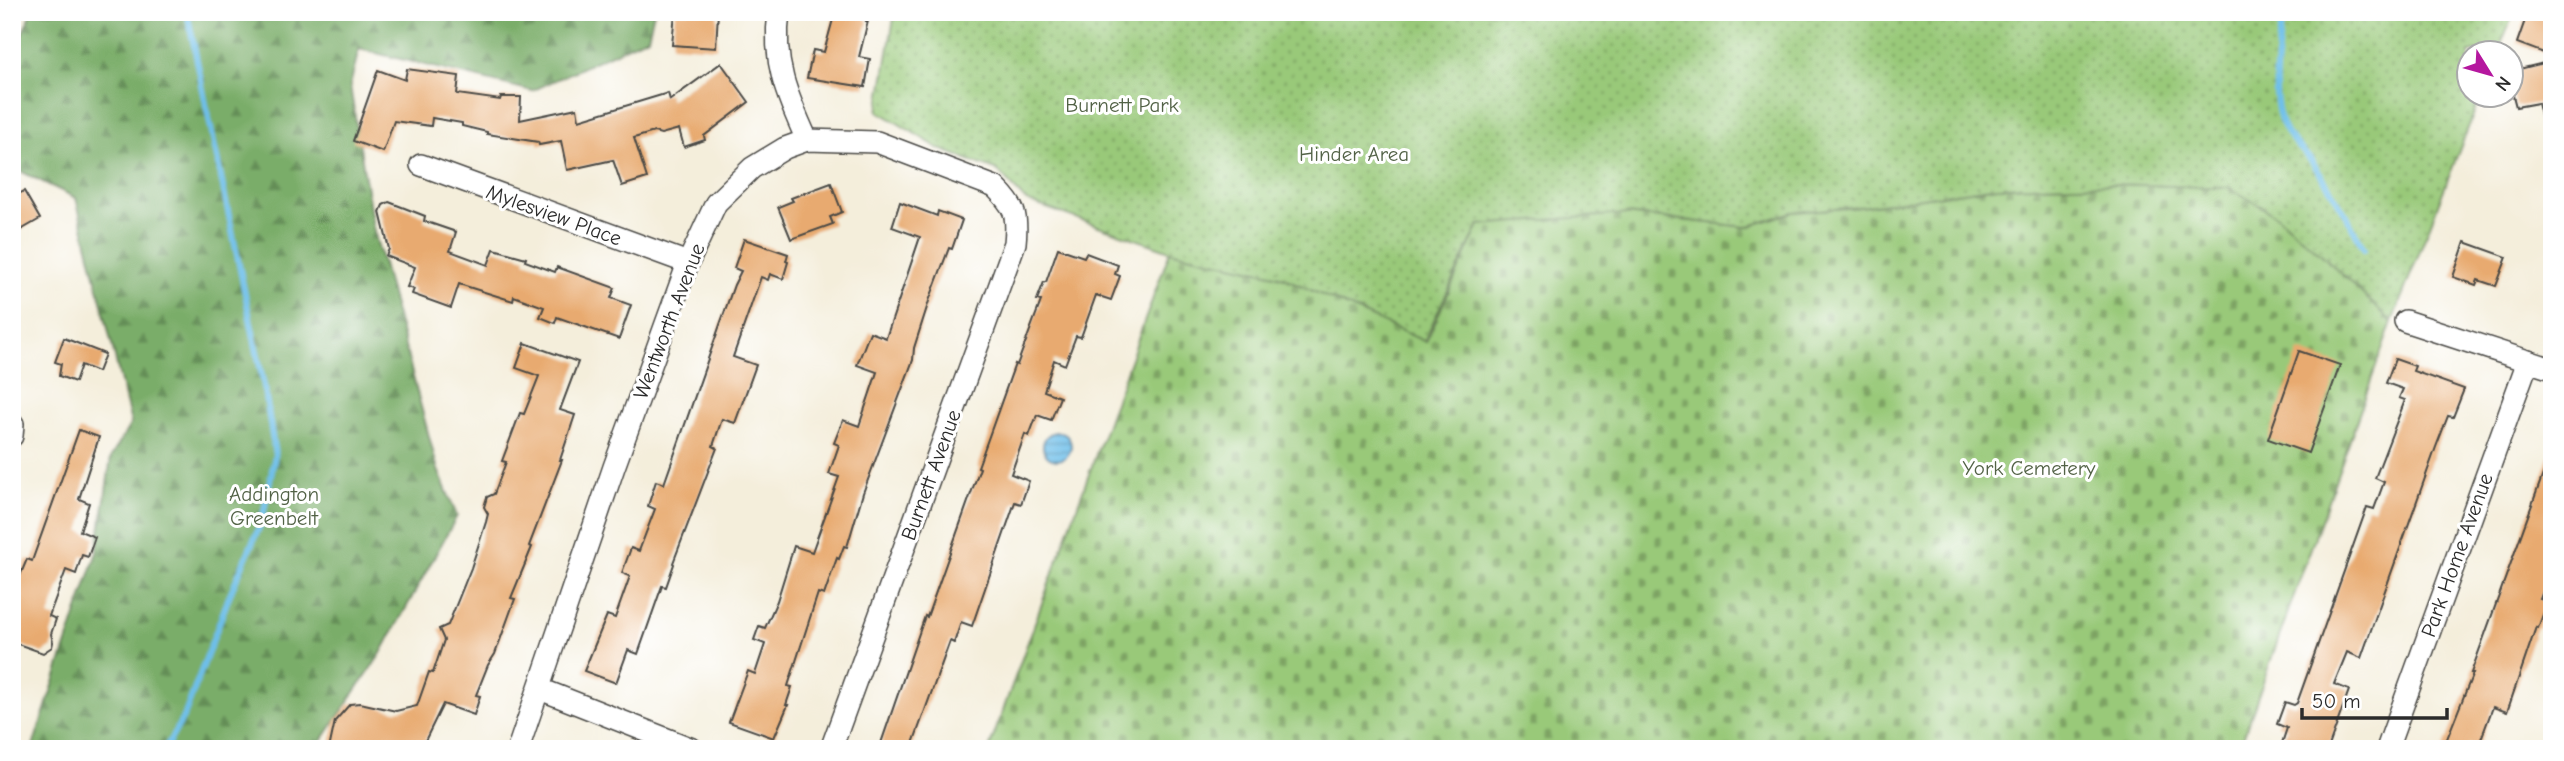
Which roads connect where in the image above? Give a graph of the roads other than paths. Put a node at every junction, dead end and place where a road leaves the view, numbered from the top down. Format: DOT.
graph roads {
  1 [pos="779,12"];
  2 [pos="807,140"];
  3 [pos="421,165"];
  4 [pos="1009,200"];
  5 [pos="688,263"];
  6 [pos="2405,321"];
  7 [pos="2528,361"];
  8 [pos="2552,369"];
  9 [pos="13,424"];
  10 [pos="12,436"];
  11 [pos="540,689"];
  12 [pos="518,749"];
  13 [pos="692,749"];
  14 [pos="831,749"];
  15 [pos="2387,749"];
  1 -- 2 [label="street"];
  2 -- 4 [label="street, Wentworth Avenue"];
  2 -- 5 [label="street, Wentworth Avenue"];
  3 -- 5 [label="street, Mylesview Place"];
  4 -- 14 [label="street, Burnett Avenue"];
  5 -- 11 [label="street, Wentworth Avenue"];
  6 -- 7 [label="street"];
  7 -- 8 [label="street"];
  7 -- 15 [label="street, Park Home Avenue"];
  9 -- 10 [label="street"];
  11 -- 12 [label="street, Wentworth Avenue"];
  11 -- 13 [label="street"];
}
